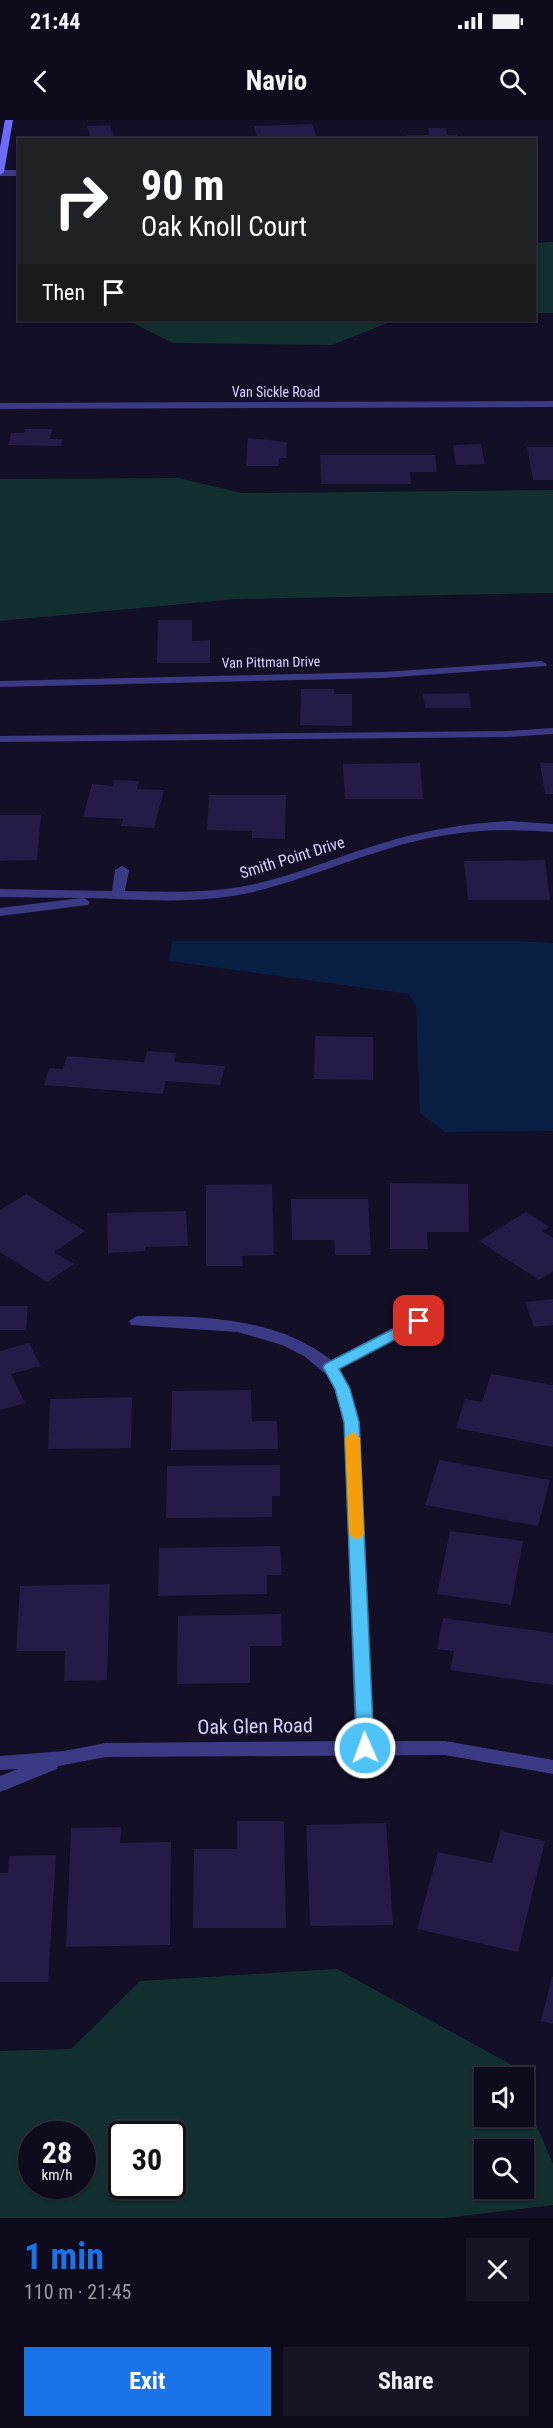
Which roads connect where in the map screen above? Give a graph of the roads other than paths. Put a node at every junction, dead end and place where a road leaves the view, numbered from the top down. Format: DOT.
graph roads {
  1 [pos="9,120"];
  2 [pos="0,172"];
  3 [pos="18,173"];
  4 [pos="553,404"];
  5 [pos="0,406"];
  6 [pos="542,664"];
  7 [pos="0,684"];
  8 [pos="553,731"];
  9 [pos="0,739"];
  10 [pos="553,828"];
  11 [pos="122,870"];
  12 [pos="0,893"];
  13 [pos="118,896"];
  14 [pos="0,912"];
  15 [pos="137,1321"];
  16 [pos="419,1321"];
  17 [pos="330,1367"];
  18 [pos="365,1748"];
  19 [pos="64,1758"];
  20 [pos="0,1763"];
  21 [pos="553,1767"];
  22 [pos="0,1784"];
  1 -- 2 [label="street"];
  2 -- 3 [label="street"];
  4 -- 5 [label="street, Van Sickle Road"];
  6 -- 7 [label="lane, Van Pittman Drive"];
  8 -- 9 [label="lane"];
  10 -- 13 [label="street, Smith Point Drive"];
  11 -- 13 [label="street"];
  12 -- 13 [label="street, Smith Point Drive"];
  13 -- 14 [label="street"];
  15 -- 17 [label="street"];
  16 -- 17 [label="street"];
  17 -- 18 [label="street"];
  18 -- 19 [label="street, Oak Glen Road"];
  18 -- 21 [label="street, Oak Glen Road"];
  19 -- 20 [label="street, Oak Glen Road"];
  19 -- 22 [label="street, Oak Glen Road"];
}
